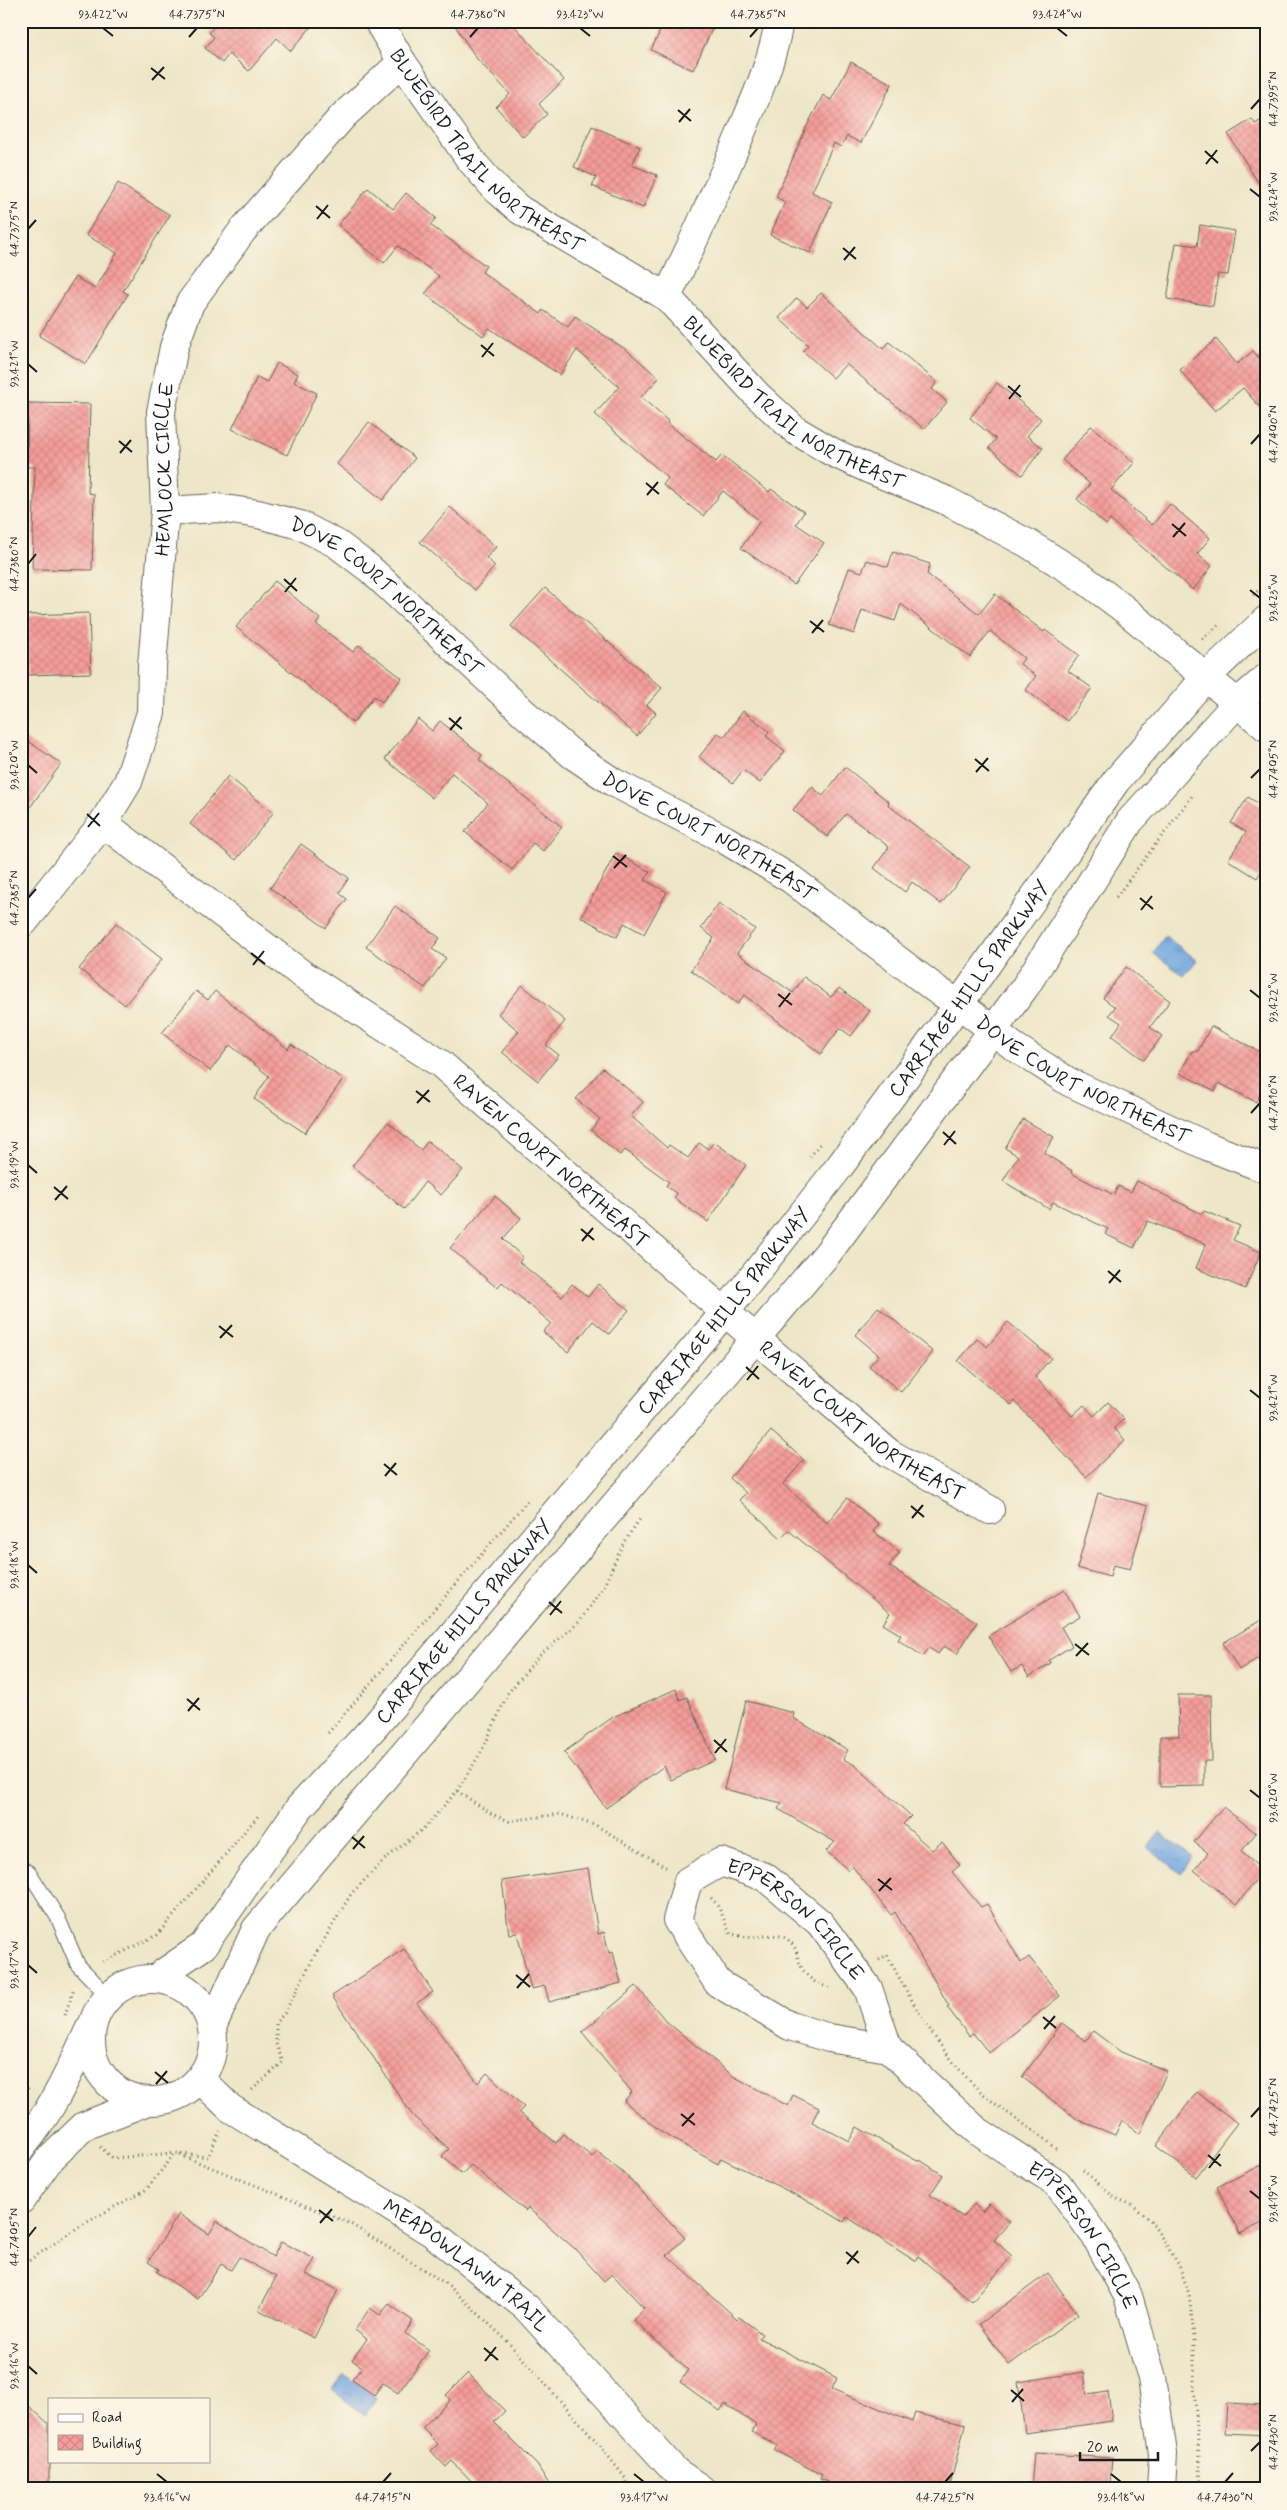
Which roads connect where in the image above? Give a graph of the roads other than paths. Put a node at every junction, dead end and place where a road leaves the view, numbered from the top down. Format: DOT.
graph roads {
  1 [pos="378,21"];
  2 [pos="779,21"];
  3 [pos="402,62"];
  4 [pos="667,296"];
  5 [pos="165,511"];
  6 [pos="1266,620"];
  7 [pos="1206,678"];
  8 [pos="1266,678"];
  9 [pos="1237,704"];
  10 [pos="1266,727"];
  11 [pos="103,823"];
  12 [pos="24,922"];
  13 [pos="959,1004"];
  14 [pos="991,1030"];
  15 [pos="1266,1170"];
  16 [pos="725,1312"];
  17 [pos="756,1339"];
  18 [pos="990,1510"];
  19 [pos="21,1867"];
  20 [pos="156,1978"];
  21 [pos="109,1997"];
  22 [pos="92,2024"];
  23 [pos="212,2027"];
  24 [pos="888,2048"];
  25 [pos="200,2079"];
  26 [pos="145,2102"];
  27 [pos="21,2148"];
  28 [pos="21,2200"];
  29 [pos="668,2480"];
  30 [pos="701,2489"];
  31 [pos="1161,2489"];
  1 -- 3 [label="street, BLUEBIRD TRAIL NORTHEAST"];
  2 -- 4 [label="street"];
  3 -- 4 [label="street, BLUEBIRD TRAIL NORTHEAST"];
  3 -- 5 [label="street, HEMLOCK CIRCLE"];
  4 -- 7 [label="street, BLUEBIRD TRAIL NORTHEAST"];
  5 -- 11 [label="street, HEMLOCK CIRCLE"];
  5 -- 13 [label="street, DOVE COURT NORTHEAST"];
  6 -- 7 [label="street, CARRIAGE HILLS PARKWAY"];
  7 -- 9 [label="street, BLUEBIRD TRAIL NORTHEAST"];
  7 -- 13 [label="street, CARRIAGE HILLS PARKWAY"];
  8 -- 9 [label="street, CARRIAGE HILLS PARKWAY"];
  9 -- 10 [label="street, BLUEBIRD TRAIL NORTHEAST"];
  9 -- 14 [label="street, CARRIAGE HILLS PARKWAY"];
  11 -- 12 [label="street, HEMLOCK CIRCLE"];
  11 -- 16 [label="street, RAVEN COURT NORTHEAST"];
  13 -- 14 [label="street, DOVE COURT NORTHEAST"];
  13 -- 16 [label="street, CARRIAGE HILLS PARKWAY"];
  14 -- 15 [label="street, DOVE COURT NORTHEAST"];
  14 -- 17 [label="street, CARRIAGE HILLS PARKWAY"];
  16 -- 17 [label="street, RAVEN COURT NORTHEAST"];
  16 -- 20 [label="street, CARRIAGE HILLS PARKWAY"];
  17 -- 18 [label="street, RAVEN COURT NORTHEAST"];
  17 -- 23 [label="street, CARRIAGE HILLS PARKWAY"];
  19 -- 21 [label="lane"];
  20 -- 21 [label="street"];
  20 -- 23 [label="street"];
  21 -- 22 [label="street"];
  22 -- 26 [label="street"];
  22 -- 27 [label="street"];
  23 -- 25 [label="street"];
  24 -- 24 [label="street, EPPERSON CIRCLE"];
  24 -- 31 [label="street, EPPERSON CIRCLE"];
  25 -- 26 [label="street"];
  25 -- 29 [label="street, MEADOWLAWN TRAIL"];
  26 -- 28 [label="street"];
  29 -- 30 [label="street, MEADOWLAWN TRAIL"];
}
